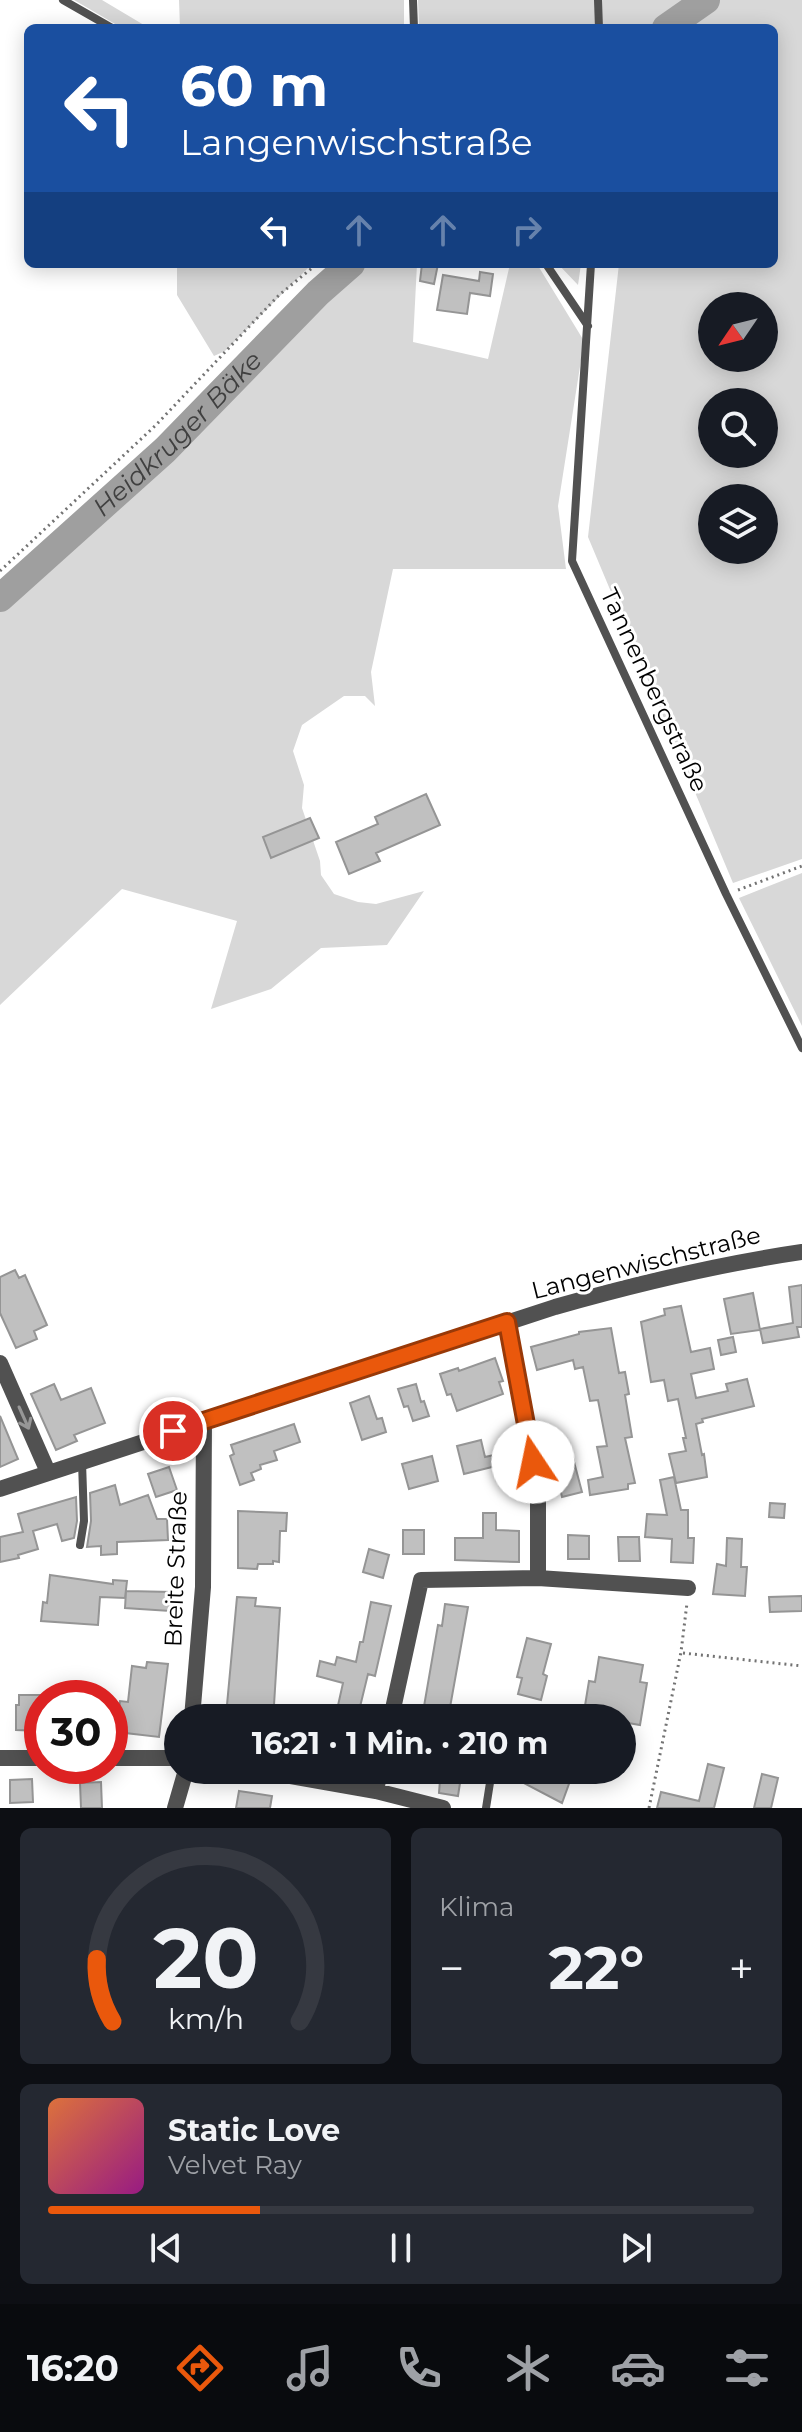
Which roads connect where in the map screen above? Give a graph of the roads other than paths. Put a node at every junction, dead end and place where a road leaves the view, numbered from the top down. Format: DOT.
graph roads {
  1 [pos="63,0"];
  2 [pos="413,0"];
  3 [pos="598,0"];
  4 [pos="105,24"];
  5 [pos="414,24"];
  6 [pos="599,24"];
  7 [pos="549,268"];
  8 [pos="591,268"];
  9 [pos="589,327"];
  10 [pos="802,1048"];
  11 [pos="802,1252"];
  12 [pos="507,1322"];
  13 [pos="0,1363"];
  14 [pos="204,1421"];
  15 [pos="82,1461"];
  16 [pos="48,1472"];
  17 [pos="0,1489"];
  18 [pos="80,1545"];
  19 [pos="538,1578"];
  20 [pos="688,1588"];
  21 [pos="193,1704"];
  22 [pos="394,1704"];
  23 [pos="0,1758"];
  24 [pos="24,1758"];
  25 [pos="128,1758"];
  26 [pos="164,1758"];
  27 [pos="182,1784"];
  28 [pos="336,1784"];
  29 [pos="377,1784"];
  30 [pos="490,1784"];
  31 [pos="376,1791"];
  32 [pos="175,1808"];
  33 [pos="443,1808"];
  34 [pos="486,1808"];
  1 -- 4 [label="lane"];
  2 -- 5 [label="lane"];
  3 -- 6 [label="lane"];
  7 -- 9 [label="lane"];
  8 -- 9 [label="lane, Tannenbergstraße"];
  9 -- 10 [label="lane, Tannenbergstraße"];
  11 -- 12 [label="street, Langenwischstraße"];
  12 -- 14 [label="street, Langenwischstraße"];
  12 -- 19 [label="street"];
  13 -- 16 [label="street, one-way"];
  14 -- 15 [label="street, Langenwischstraße"];
  14 -- 21 [label="street, Breite Straße"];
  15 -- 16 [label="street, Langenwischstraße"];
  15 -- 18 [label="lane"];
  16 -- 17 [label="street, Langenwischstraße"];
  19 -- 20 [label="street"];
  19 -- 22 [label="street"];
  23 -- 24 [label="street"];
  25 -- 26 [label="street"];
  27 -- 32 [label="street"];
  28 -- 31 [label="street"];
  29 -- 31 [label="street"];
  30 -- 34 [label="lane"];
  31 -- 33 [label="street"];
}
